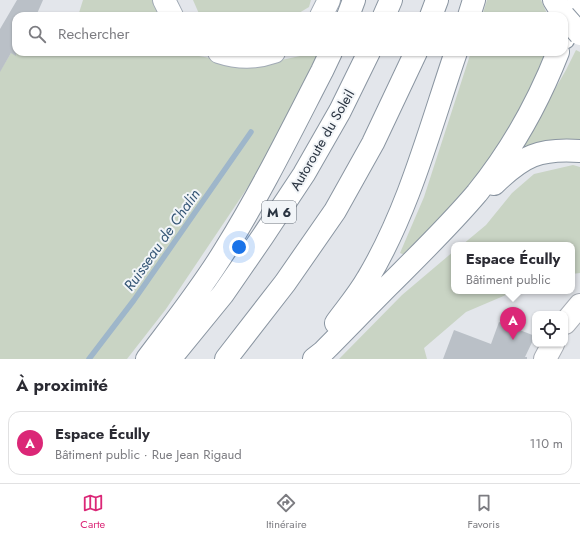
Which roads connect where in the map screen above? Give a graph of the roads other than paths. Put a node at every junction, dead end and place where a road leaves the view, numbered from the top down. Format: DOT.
graph roads {
  1 [pos="164,0"];
  2 [pos="329,0"];
  3 [pos="354,0"];
  4 [pos="391,0"];
  5 [pos="438,0"];
  6 [pos="474,0"];
  7 [pos="554,0"];
  8 [pos="579,0"];
  9 [pos="170,12"];
  10 [pos="323,12"];
  11 [pos="350,12"];
  12 [pos="386,12"];
  13 [pos="433,12"];
  14 [pos="470,12"];
  15 [pos="562,12"];
  16 [pos="568,20"];
  17 [pos="568,28"];
  18 [pos="580,34"];
  19 [pos="235,56"];
  20 [pos="250,56"];
  21 [pos="329,56"];
  22 [pos="367,56"];
  23 [pos="414,56"];
  24 [pos="455,56"];
  25 [pos="556,56"];
  26 [pos="580,151"];
  27 [pos="441,234"];
  28 [pos="580,305"];
  29 [pos="568,319"];
  30 [pos="551,347"];
  31 [pos="147,359"];
  32 [pos="170,359"];
  33 [pos="226,359"];
  34 [pos="306,359"];
  35 [pos="314,359"];
  36 [pos="544,359"];
  1 -- 9 [label="main road"];
  2 -- 10 [label="main road"];
  3 -- 11 [label="main road"];
  4 -- 12 [label="main road"];
  5 -- 13 [label="main road"];
  6 -- 14 [label="main road"];
  7 -- 15 [label="main road"];
  8 -- 17 [label="main road"];
  16 -- 18 [label="main road, bridge"];
  19 -- 20 [label="main road"];
  21 -- 31 [label="main road"];
  22 -- 32 [label="main road, Autoroute du Soleil / M 6"];
  23 -- 33 [label="main road"];
  24 -- 34 [label="main road"];
  25 -- 27 [label="main road"];
  26 -- 27 [label="main road"];
  27 -- 35 [label="main road"];
  28 -- 29 [label="main road"];
  30 -- 36 [label="main road"];
}
